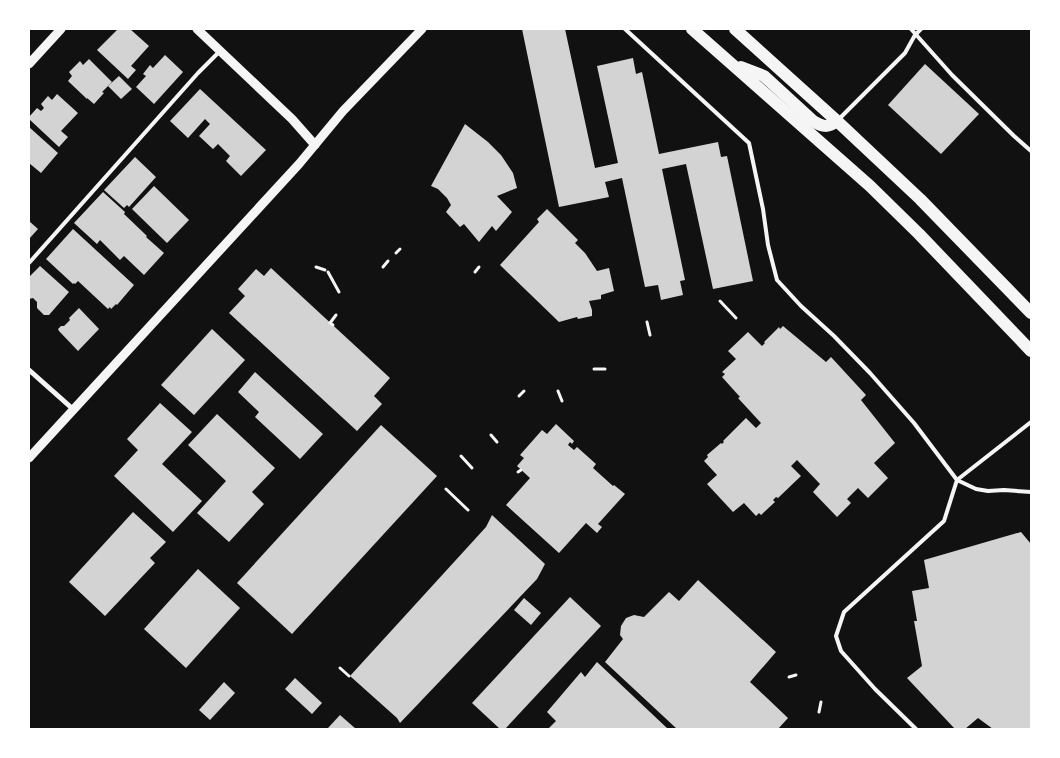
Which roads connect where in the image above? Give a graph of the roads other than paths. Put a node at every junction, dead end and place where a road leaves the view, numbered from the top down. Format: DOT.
graph roads {
  1 [pos="61,29"];
  2 [pos="197,29"];
  3 [pos="422,29"];
  4 [pos="625,29"];
  5 [pos="692,29"];
  6 [pos="735,29"];
  7 [pos="911,29"];
  8 [pos="921,29"];
  9 [pos="915,35"];
  10 [pos="220,51"];
  11 [pos="29,64"];
  12 [pos="733,64"];
  13 [pos="837,121"];
  14 [pos="315,145"];
  15 [pos="1031,151"];
  16 [pos="29,262"];
  17 [pos="1031,313"];
  18 [pos="1031,351"];
  19 [pos="29,370"];
  20 [pos="74,410"];
  21 [pos="1031,422"];
  22 [pos="29,458"];
  23 [pos="957,480"];
  24 [pos="1031,492"];
  25 [pos="916,729"];
  1 -- 11 [label="street"];
  2 -- 10 [label="street"];
  3 -- 14 [label="street"];
  4 -- 23 [label="lane"];
  5 -- 12 [label="main road"];
  6 -- 13 [label="main road"];
  7 -- 9 [label="lane"];
  8 -- 9 [label="lane"];
  9 -- 13 [label="lane"];
  9 -- 15 [label="lane"];
  10 -- 14 [label="street"];
  10 -- 16 [label="lane"];
  12 -- 13 [label="main road"];
  12 -- 18 [label="main road"];
  13 -- 17 [label="main road"];
  14 -- 20 [label="street"];
  19 -- 20 [label="street"];
  20 -- 22 [label="street"];
  21 -- 23 [label="lane"];
  23 -- 24 [label="lane"];
  23 -- 25 [label="lane"];
}
